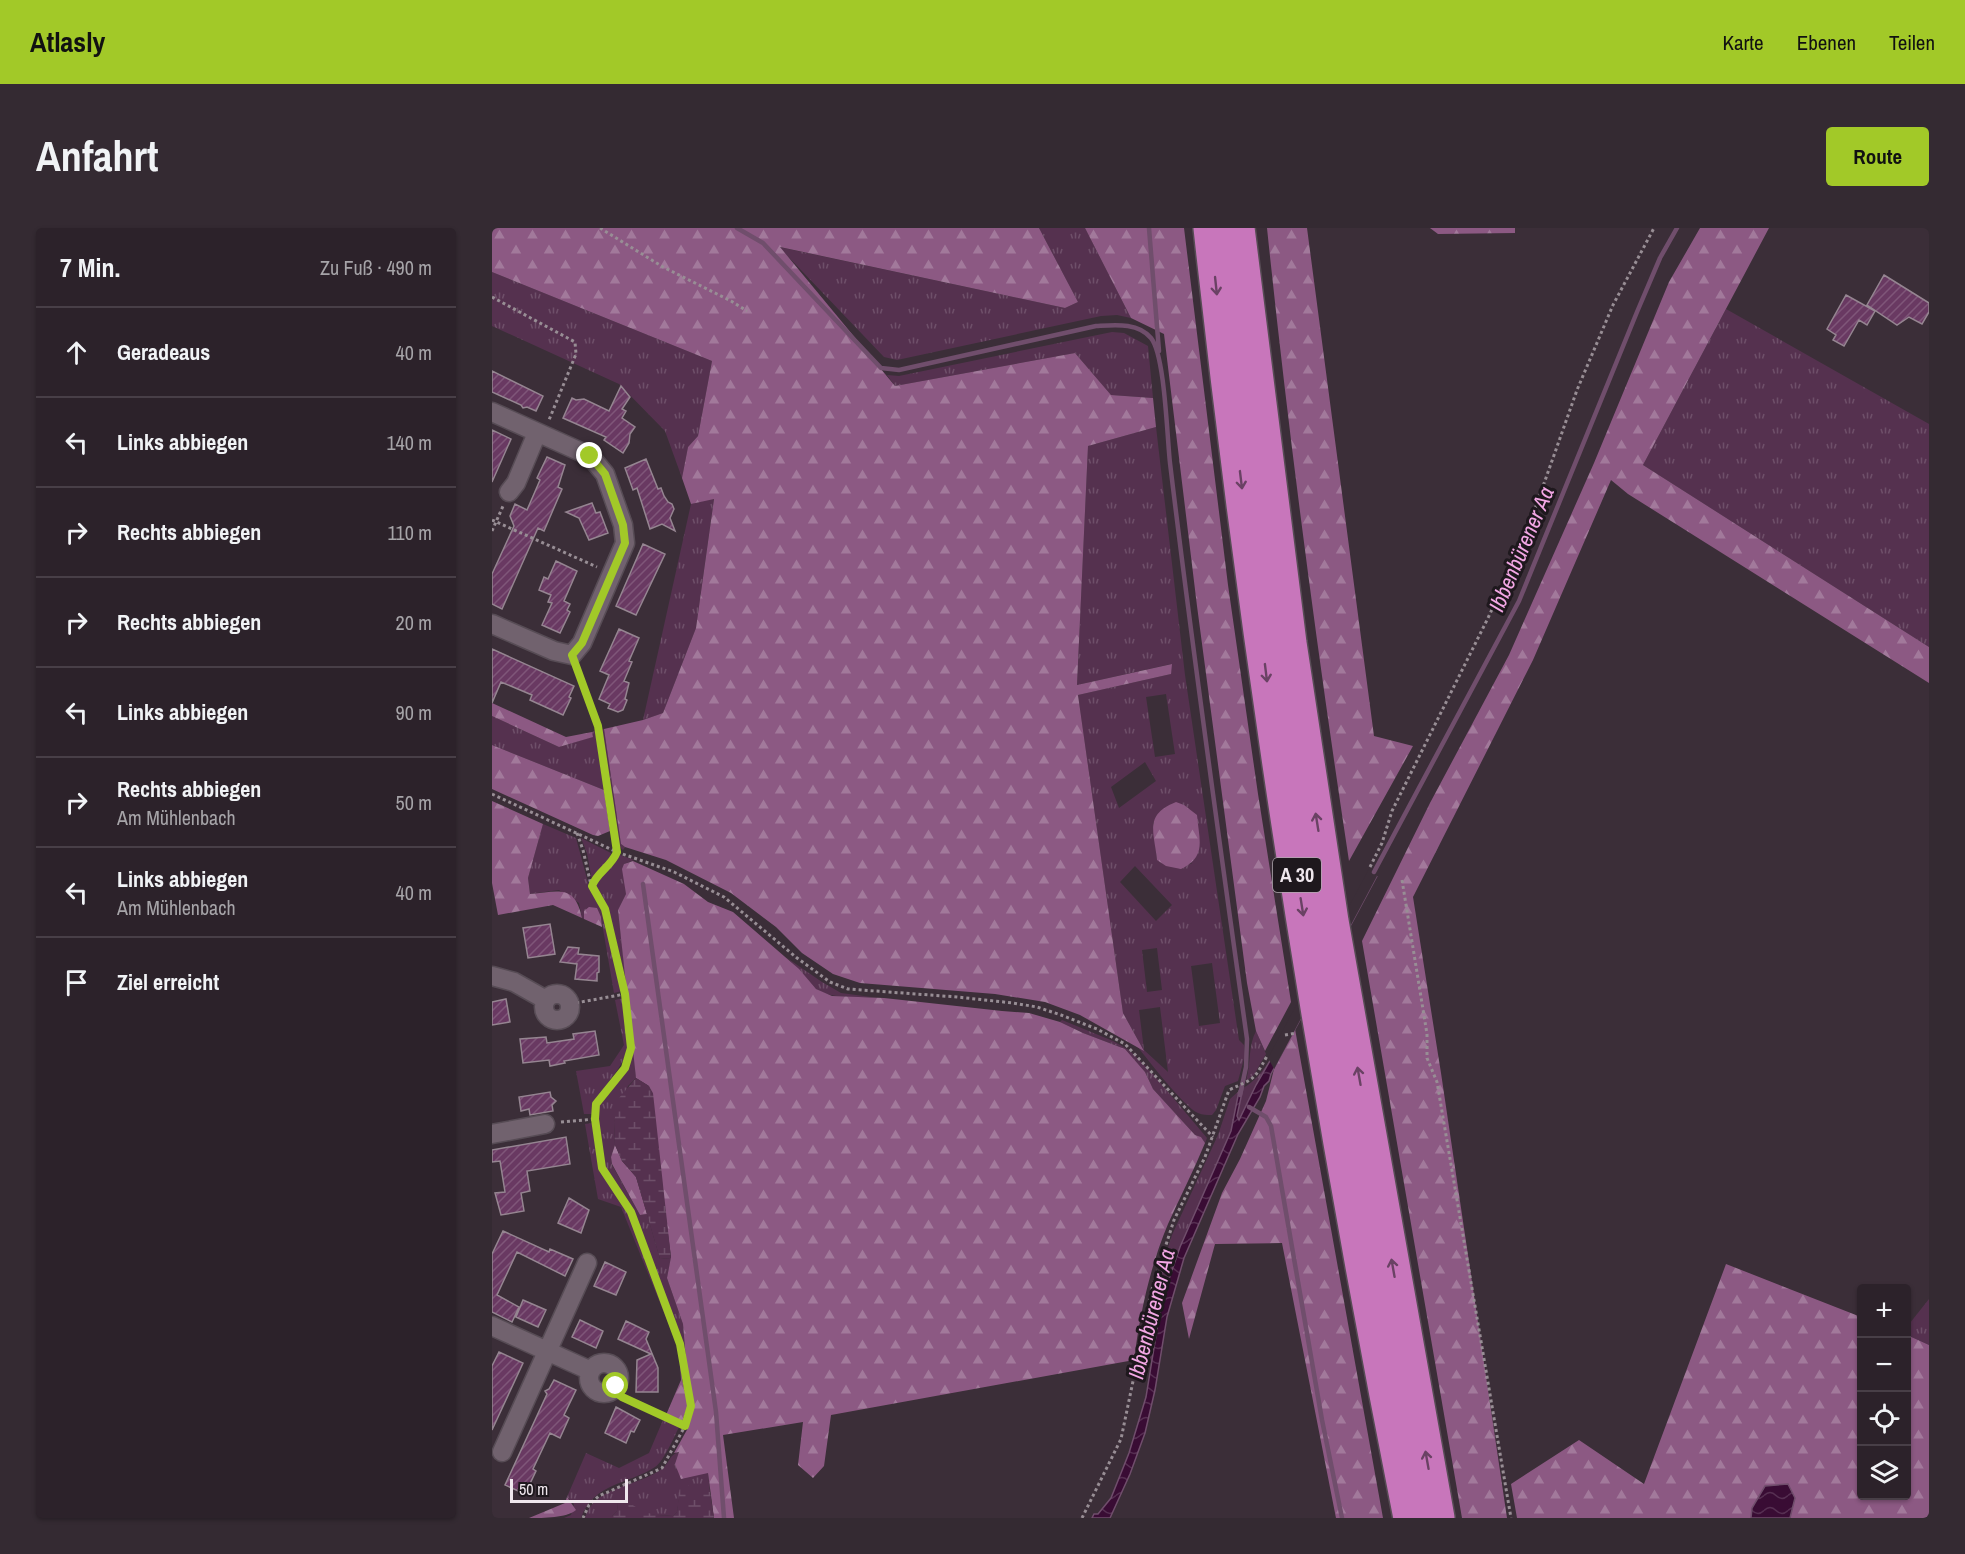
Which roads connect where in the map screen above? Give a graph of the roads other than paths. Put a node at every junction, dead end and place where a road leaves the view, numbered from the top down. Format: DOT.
graph roads {
  1 [pos="1210,228"];
  2 [pos="1238,228"];
  3 [pos="492,412"];
  4 [pos="537,434"];
  5 [pos="509,492"];
  6 [pos="492,624"];
  7 [pos="492,976"];
  8 [pos="570,1005"];
  9 [pos="545,1124"];
  10 [pos="492,1134"];
  11 [pos="587,1263"];
  12 [pos="492,1326"];
  13 [pos="547,1351"];
  14 [pos="613,1390"];
  15 [pos="502,1452"];
  16 [pos="1410,1518"];
  17 [pos="1438,1518"];
  1 -- 16 [label="highway, A 30, one-way"];
  17 -- 2 [label="highway, A 30, one-way"];
  3 -- 4 [label="street"];
  4 -- 5 [label="street"];
  4 -- 6 [label="street"];
  7 -- 8 [label="street"];
  9 -- 10 [label="street"];
  11 -- 13 [label="street"];
  12 -- 13 [label="street"];
  13 -- 14 [label="street"];
  13 -- 15 [label="street"];
}
